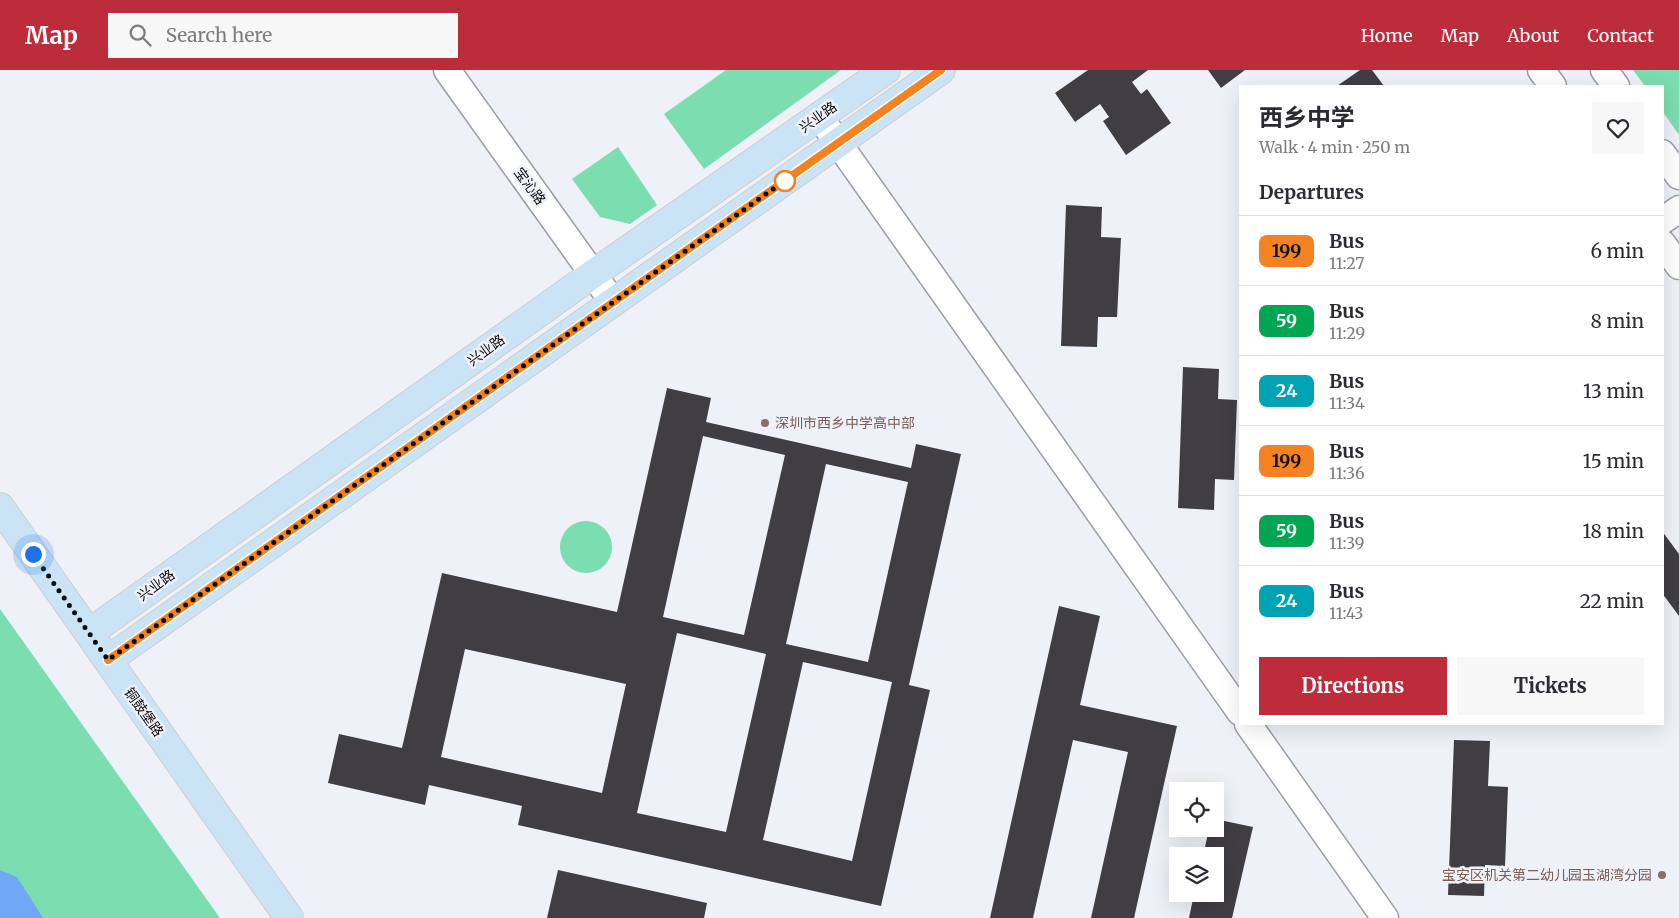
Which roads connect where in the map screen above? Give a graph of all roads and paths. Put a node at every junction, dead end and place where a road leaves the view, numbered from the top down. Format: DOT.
graph roads {
  1 [pos="447,70"];
  2 [pos="886,70"];
  3 [pos="941,70"];
  4 [pos="1541,70"];
  5 [pos="1604,70"];
  6 [pos="1552,85"];
  7 [pos="1615,85"];
  8 [pos="819,116"];
  9 [pos="838,143"];
  10 [pos="1664,156"];
  11 [pos="1679,176"];
  12 [pos="1679,209"];
  13 [pos="1664,220"];
  14 [pos="1664,246"];
  15 [pos="1679,266"];
  16 [pos="593,274"];
  17 [pos="613,302"];
  18 [pos="0,507"];
  19 [pos="89,633"];
  20 [pos="108,660"];
  21 [pos="1239,711"];
  22 [pos="1249,725"];
  23 [pos="288,918"];
  24 [pos="1385,918"];
  1 -- 16 [label="street, 宝沁路"];
  2 -- 8 [label="main road, 兴业路"];
  3 -- 9 [label="main road"];
  4 -- 6 [label="street"];
  5 -- 7 [label="street"];
  8 -- 9 [label="street"];
  8 -- 16 [label="main road, 兴业路"];
  9 -- 17 [label="main road"];
  9 -- 21 [label="street"];
  10 -- 11 [label="street"];
  12 -- 13 [label="street"];
  14 -- 15 [label="street"];
  16 -- 17 [label="street, 宝沁路"];
  16 -- 19 [label="main road, 兴业路"];
  17 -- 20 [label="main road"];
  18 -- 19 [label="main road, 铜鼓堡路"];
  19 -- 20 [label="main road, 铜鼓堡路"];
  20 -- 23 [label="main road, 铜鼓堡路"];
  22 -- 24 [label="street"];
}
